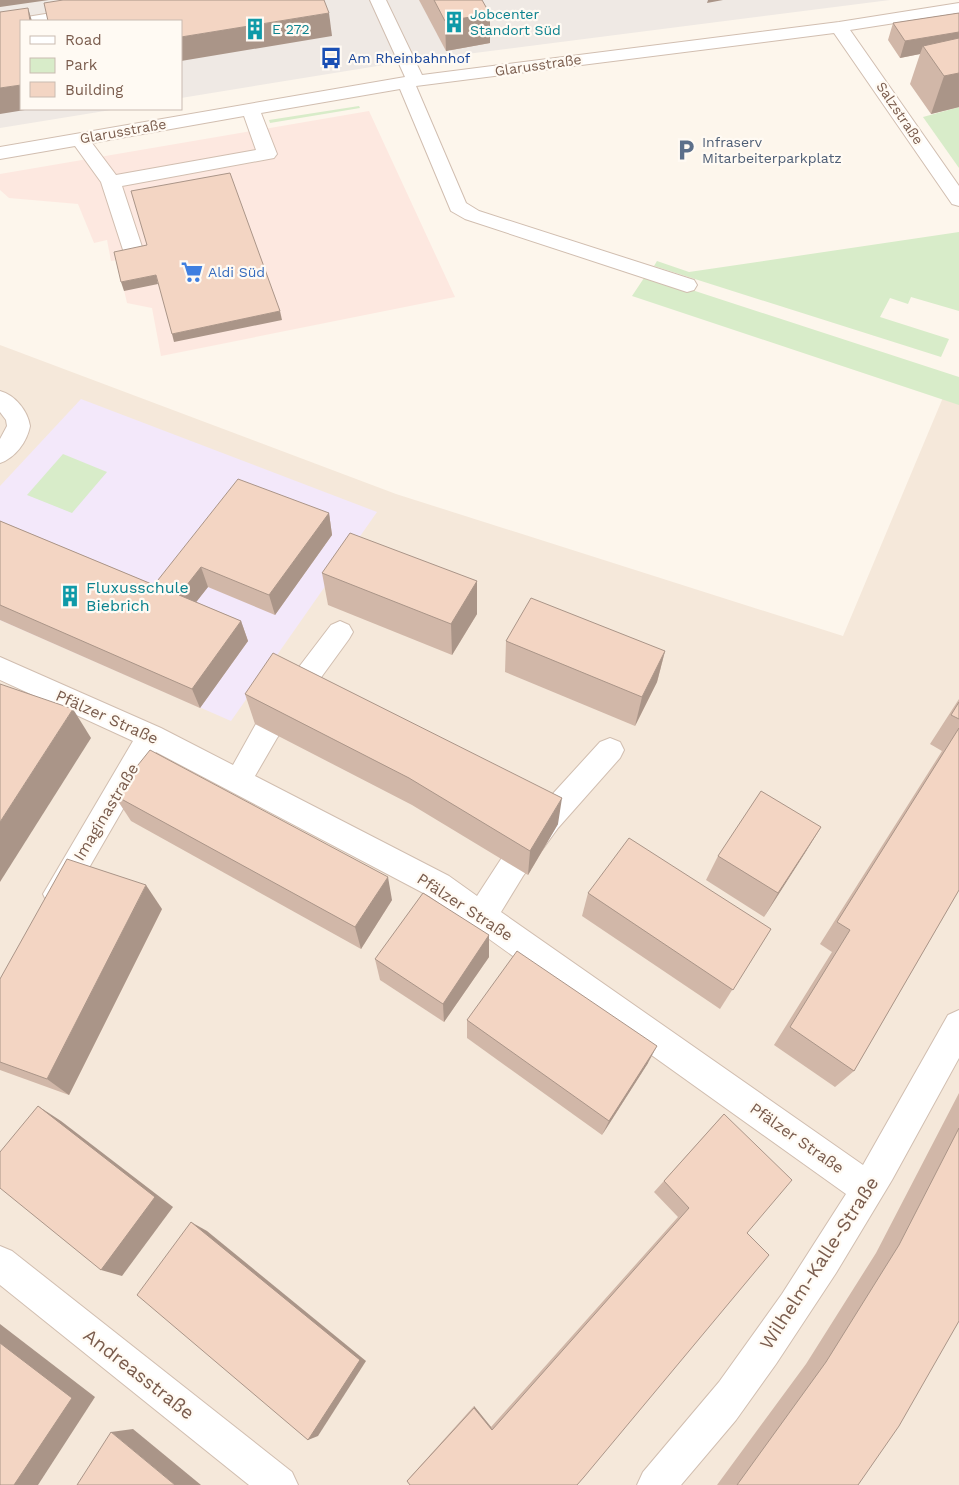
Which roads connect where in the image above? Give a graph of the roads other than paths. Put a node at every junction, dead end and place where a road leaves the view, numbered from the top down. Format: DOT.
graph roads {
  1 [pos="378,0"];
  2 [pos="959,8"];
  3 [pos="100,11"];
  4 [pos="39,20"];
  5 [pos="839,27"];
  6 [pos="411,82"];
  7 [pos="250,109"];
  8 [pos="80,139"];
  9 [pos="0,153"];
  10 [pos="111,182"];
  11 [pos="959,200"];
  12 [pos="136,256"];
  13 [pos="687,285"];
  14 [pos="0,399"];
  15 [pos="0,454"];
  16 [pos="340,632"];
  17 [pos="0,668"];
  18 [pos="151,736"];
  19 [pos="610,750"];
  20 [pos="238,781"];
  21 [pos="45,915"];
  22 [pos="482,915"];
  23 [pos="959,1026"];
  24 [pos="868,1189"];
  25 [pos="0,1263"];
  26 [pos="279,1485"];
  27 [pos="656,1485"];
  1 -- 6 [label="street"];
  2 -- 5 [label="street, Glarusstraße"];
  3 -- 4 [label="street"];
  5 -- 6 [label="street, Glarusstraße"];
  5 -- 11 [label="street, Salzstraße"];
  6 -- 7 [label="street, Glarusstraße"];
  6 -- 13 [label="street"];
  7 -- 8 [label="street, Glarusstraße"];
  7 -- 10 [label="street"];
  8 -- 9 [label="street, Glarusstraße"];
  8 -- 10 [label="street"];
  10 -- 12 [label="street"];
  14 -- 15 [label="street"];
  16 -- 20 [label="street"];
  17 -- 18 [label="street, Pfälzer Straße"];
  18 -- 20 [label="street, Pfälzer Straße"];
  18 -- 21 [label="street, Imaginastraße"];
  19 -- 22 [label="street"];
  20 -- 22 [label="street, Pfälzer Straße"];
  22 -- 24 [label="street, Pfälzer Straße"];
  23 -- 24 [label="street, Wilhelm-Kalle-Straße"];
  24 -- 27 [label="street, Wilhelm-Kalle-Straße"];
  25 -- 26 [label="street, Andreasstraße"];
}
